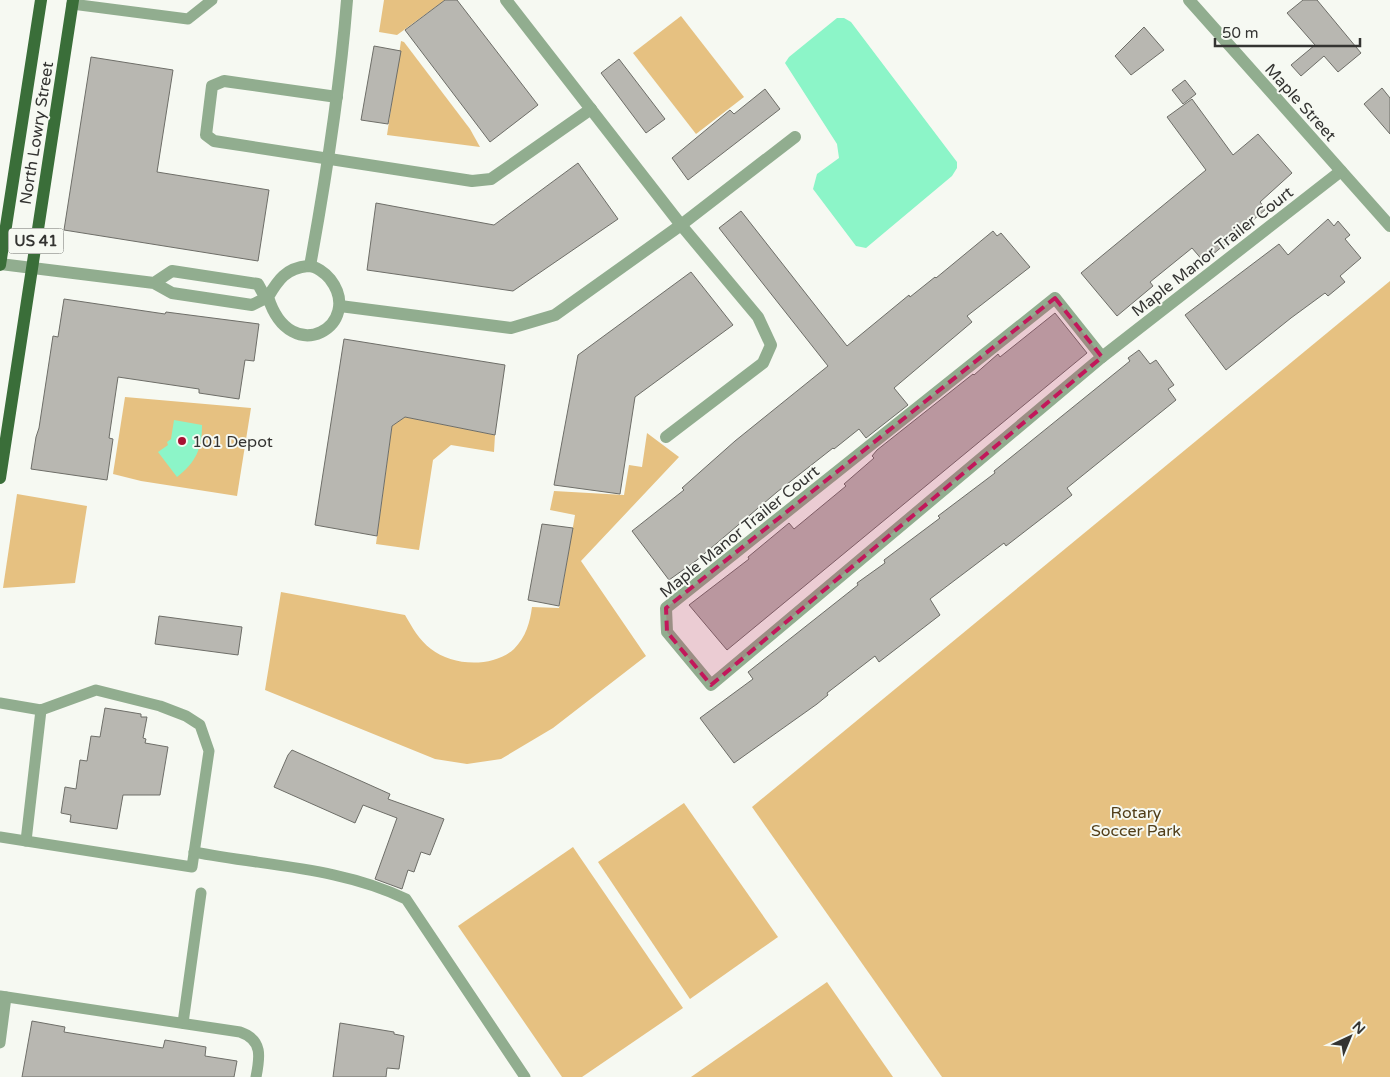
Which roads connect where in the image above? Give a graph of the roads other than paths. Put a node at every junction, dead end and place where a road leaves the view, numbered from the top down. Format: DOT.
graph roads {
  1 [pos="41,0"];
  2 [pos="212,0"];
  3 [pos="348,0"];
  4 [pos="506,0"];
  5 [pos="1189,0"];
  6 [pos="72,2"];
  7 [pos="106,4"];
  8 [pos="337,97"];
  9 [pos="591,109"];
  10 [pos="795,137"];
  11 [pos="329,158"];
  12 [pos="1341,171"];
  13 [pos="681,225"];
  14 [pos="1390,226"];
  15 [pos="0,264"];
  16 [pos="310,266"];
  17 [pos="32,268"];
  18 [pos="154,283"];
  19 [pos="267,297"];
  20 [pos="340,306"];
  21 [pos="1102,357"];
  22 [pos="666,437"];
  23 [pos="0,478"];
  24 [pos="0,703"];
  25 [pos="41,710"];
  26 [pos="0,836"];
  27 [pos="26,841"];
  28 [pos="194,852"];
  29 [pos="201,894"];
  30 [pos="3,996"];
  31 [pos="183,1023"];
  32 [pos="0,1043"];
  33 [pos="256,1077"];
  34 [pos="525,1077"];
  1 -- 15 [label="main road, US 41"];
  2 -- 7 [label="lane"];
  3 -- 8 [label="street"];
  4 -- 9 [label="street"];
  5 -- 12 [label="street, Maple Street"];
  6 -- 7 [label="lane"];
  6 -- 17 [label="main road, North Lowry Street / US 41"];
  8 -- 11 [label="street"];
  8 -- 11 [label="street"];
  9 -- 11 [label="street"];
  9 -- 13 [label="street"];
  10 -- 13 [label="street"];
  11 -- 16 [label="street"];
  12 -- 14 [label="street, Maple Street"];
  12 -- 21 [label="street, Maple Manor Trailer Court"];
  13 -- 20 [label="street"];
  13 -- 22 [label="street"];
  15 -- 17 [label="street"];
  16 -- 19 [label="street"];
  16 -- 20 [label="street"];
  17 -- 18 [label="street"];
  17 -- 23 [label="main road, North Lowry Street / US 41"];
  18 -- 19 [label="street"];
  18 -- 19 [label="street"];
  19 -- 20 [label="street"];
  21 -- 21 [label="street, Maple Manor Trailer Court"];
  24 -- 25 [label="lane"];
  25 -- 27 [label="lane"];
  25 -- 28 [label="lane"];
  26 -- 27 [label="lane"];
  27 -- 28 [label="lane"];
  28 -- 34 [label="lane"];
  29 -- 31 [label="lane"];
  30 -- 31 [label="lane"];
  30 -- 32 [label="lane"];
  31 -- 33 [label="lane"];
}
